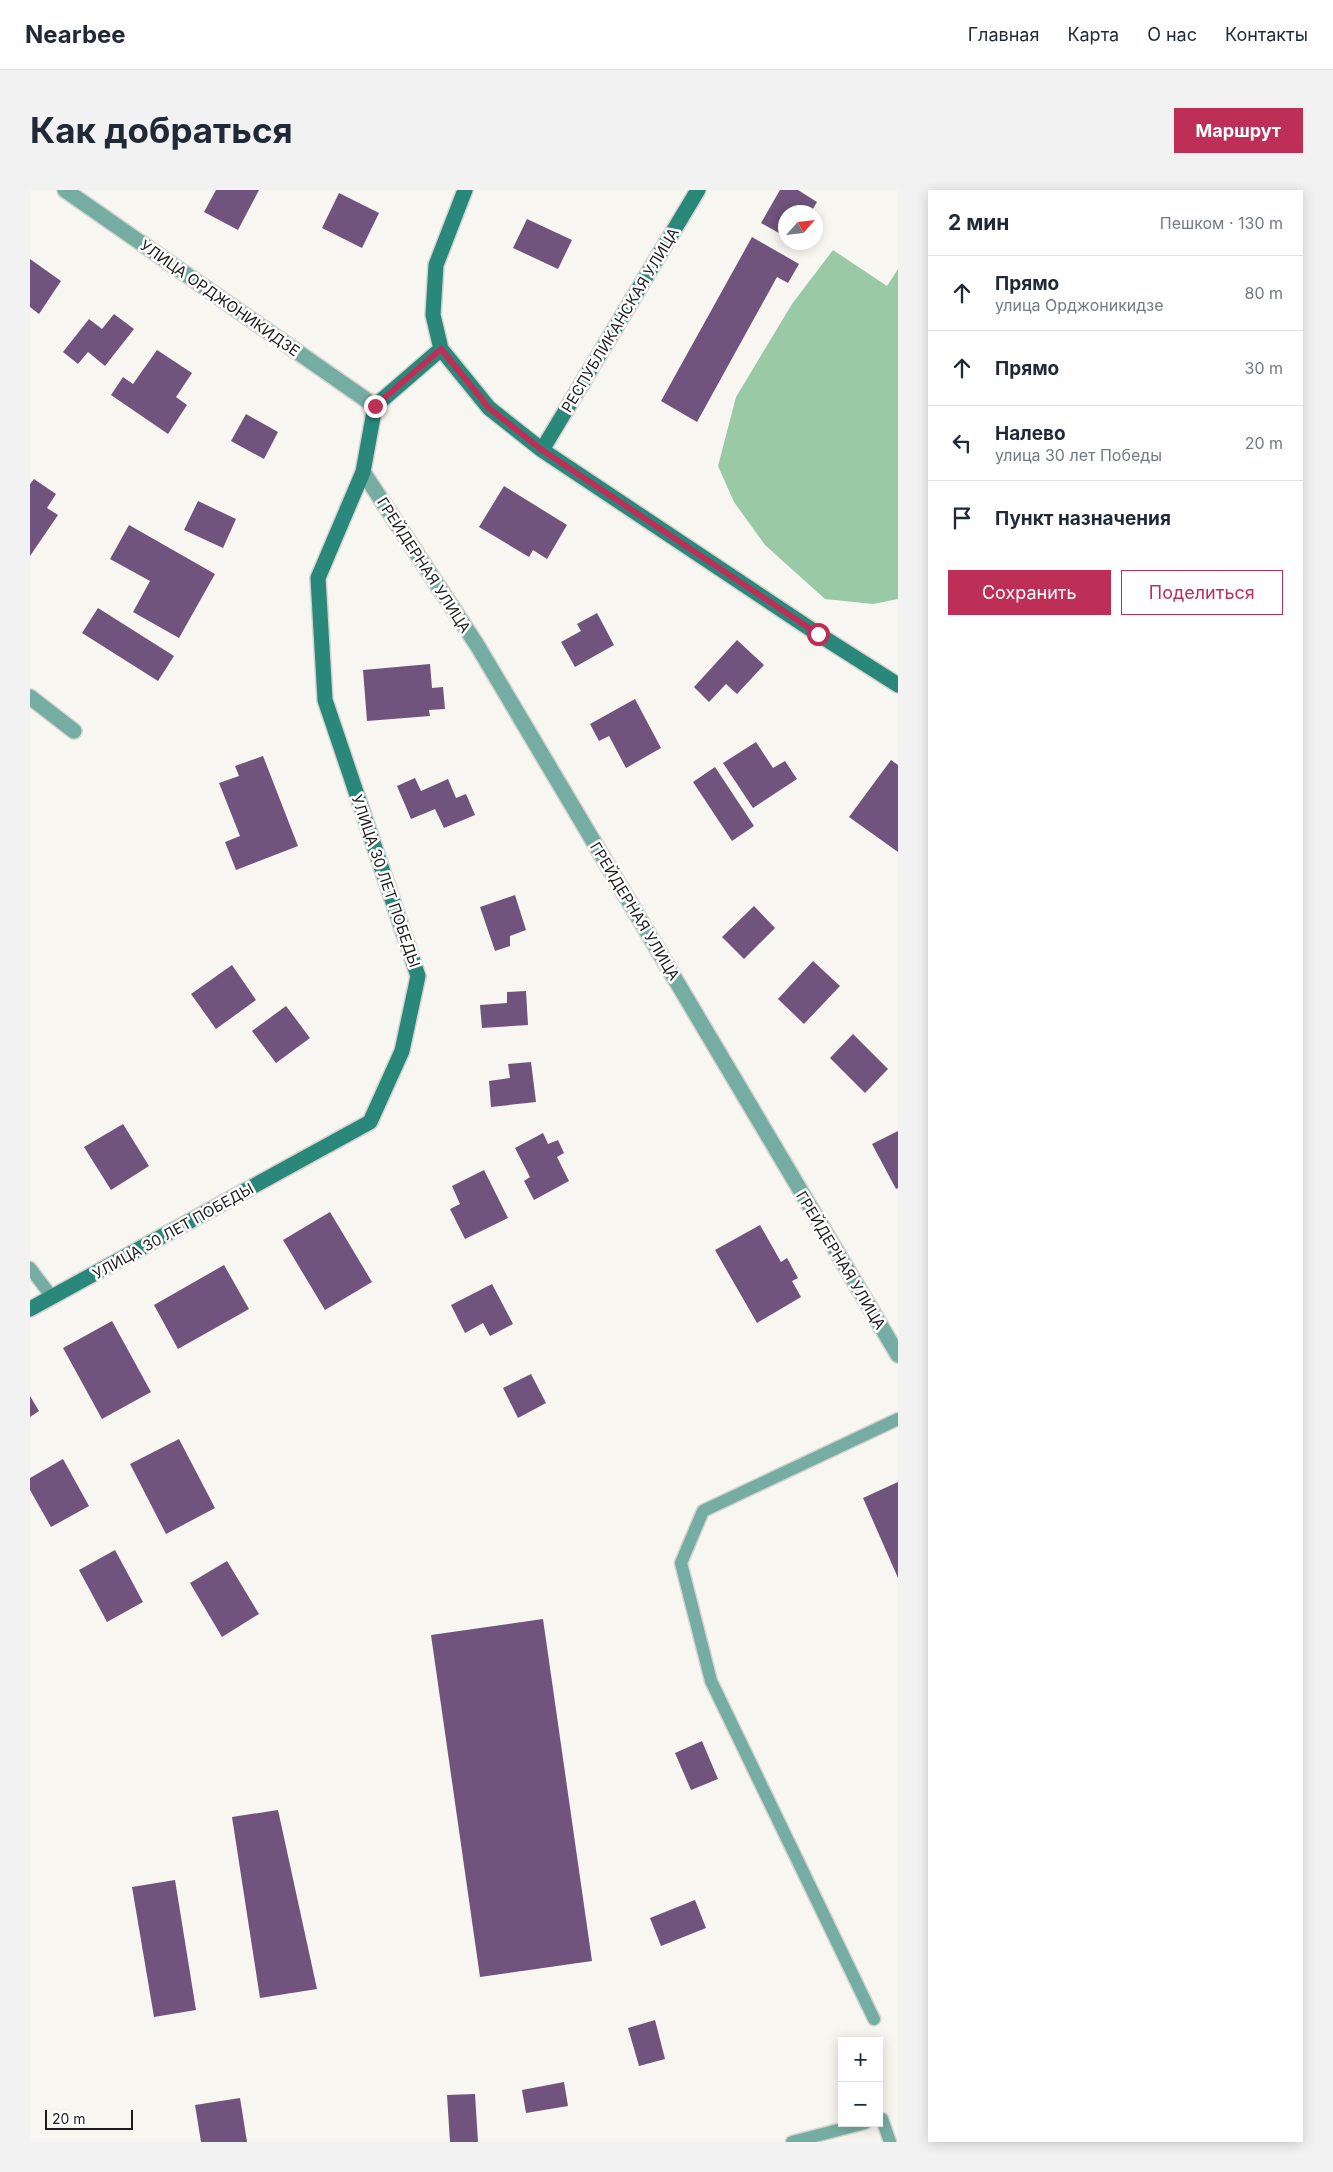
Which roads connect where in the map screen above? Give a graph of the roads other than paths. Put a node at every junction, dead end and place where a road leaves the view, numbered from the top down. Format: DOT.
graph roads {
  1 [pos="65,190"];
  2 [pos="465,190"];
  3 [pos="698,190"];
  4 [pos="441,349"];
  5 [pos="375,406"];
  6 [pos="542,450"];
  7 [pos="363,472"];
  8 [pos="898,685"];
  9 [pos="30,697"];
  10 [pos="74,731"];
  11 [pos="30,1268"];
  12 [pos="52,1297"];
  13 [pos="30,1310"];
  14 [pos="898,1355"];
  15 [pos="898,1418"];
  16 [pos="874,2019"];
  17 [pos="883,2122"];
  18 [pos="850,2127"];
  19 [pos="792,2142"];
  20 [pos="890,2142"];
  1 -- 5 [label="street, УЛИЦА ОРДЖОНИКИДЗЕ"];
  2 -- 4 [label="street"];
  3 -- 6 [label="street, РЕСПУБЛИКАНСКАЯ УЛИЦА"];
  4 -- 5 [label="street"];
  4 -- 6 [label="street"];
  5 -- 7 [label="street, УЛИЦА 30 ЛЕТ ПОБЕДЫ"];
  6 -- 8 [label="street"];
  7 -- 12 [label="street, УЛИЦА 30 ЛЕТ ПОБЕДЫ"];
  7 -- 14 [label="street, ГРЕЙДЕРНАЯ УЛИЦА"];
  9 -- 10 [label="street"];
  11 -- 12 [label="lane"];
  12 -- 13 [label="street, УЛИЦА 30 ЛЕТ ПОБЕДЫ"];
  15 -- 16 [label="lane"];
  17 -- 20 [label="lane"];
  18 -- 19 [label="lane"];
}
